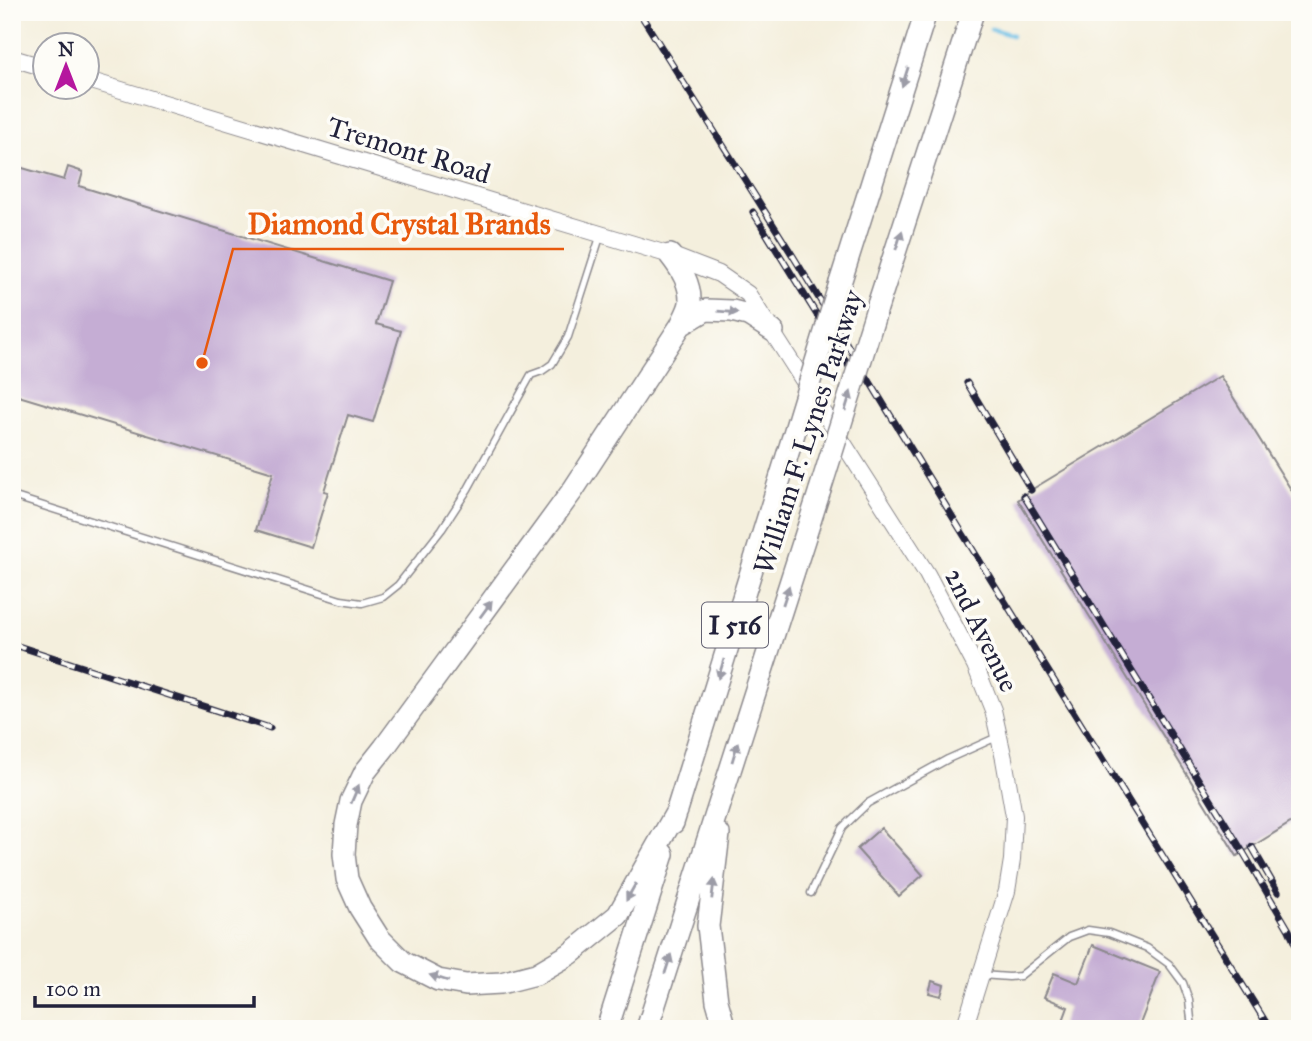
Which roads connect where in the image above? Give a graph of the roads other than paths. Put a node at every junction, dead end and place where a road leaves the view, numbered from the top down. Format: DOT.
graph roads {
  1 [pos="926,12"];
  2 [pos="973,12"];
  3 [pos="981,12"];
  4 [pos="962,49"];
  5 [pos="12,58"];
  6 [pos="32,64"];
  7 [pos="102,84"];
  8 [pos="600,235"];
  9 [pos="670,256"];
  10 [pos="681,325"];
  11 [pos="773,331"];
  12 [pos="12,496"];
  13 [pos="999,736"];
  14 [pos="721,799"];
  15 [pos="677,811"];
  16 [pos="811,892"];
  17 [pos="981,975"];
  18 [pos="607,1029"];
  19 [pos="647,1029"];
  20 [pos="724,1029"];
  21 [pos="964,1029"];
  22 [pos="1192,1029"];
  1 -- 15 [label="highway, William F. Lynes Parkway / I 516, one-way, bridge"];
  2 -- 4 [label="highway, William F. Lynes Parkway / I 516"];
  3 -- 4 [label="highway"];
  14 -- 4 [label="highway, William F. Lynes Parkway / I 516, one-way, bridge"];
  5 -- 6 [label="street"];
  7 -- 8 [label="street, Tremont Road"];
  8 -- 9 [label="street, Tremont Road"];
  8 -- 12 [label="lane"];
  9 -- 10 [label="highway"];
  9 -- 11 [label="street, Tremont Road"];
  10 -- 11 [label="highway, one-way"];
  15 -- 10 [label="highway, one-way"];
  11 -- 13 [label="street, 2nd Avenue"];
  13 -- 16 [label="lane"];
  13 -- 17 [label="street, 2nd Avenue"];
  19 -- 14 [label="highway, William F. Lynes Parkway / I 516, one-way"];
  20 -- 14 [label="highway, one-way"];
  15 -- 18 [label="highway, William F. Lynes Parkway / I 516"];
  17 -- 21 [label="street, 2nd Avenue"];
  17 -- 22 [label="lane"];
}
